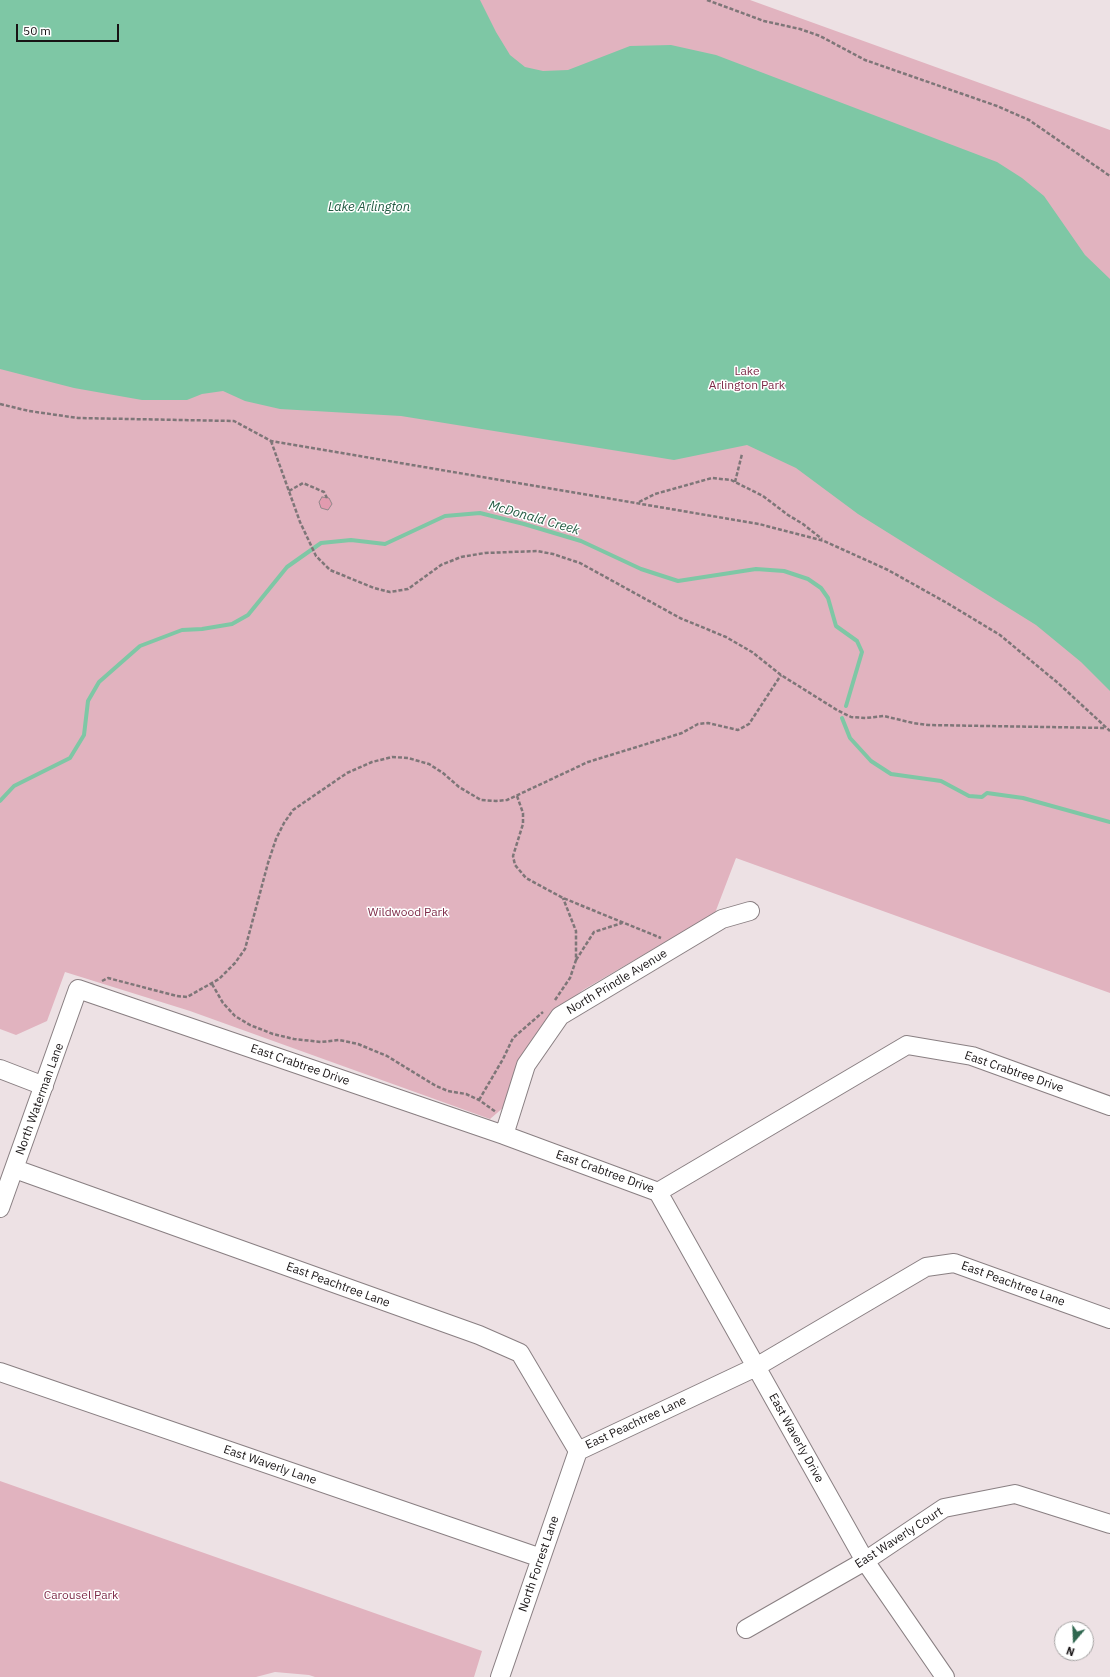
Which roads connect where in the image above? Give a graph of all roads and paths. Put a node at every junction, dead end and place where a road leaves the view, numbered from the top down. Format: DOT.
graph roads {
  1 [pos="706,0"];
  2 [pos="1110,176"];
  3 [pos="0,404"];
  4 [pos="271,441"];
  5 [pos="742,454"];
  6 [pos="735,482"];
  7 [pos="289,491"];
  8 [pos="327,498"];
  9 [pos="638,502"];
  10 [pos="824,541"];
  11 [pos="781,675"];
  12 [pos="1107,728"];
  13 [pos="1110,731"];
  14 [pos="517,796"];
  15 [pos="563,898"];
  16 [pos="750,911"];
  17 [pos="624,922"];
  18 [pos="678,945"];
  19 [pos="576,960"];
  20 [pos="102,982"];
  21 [pos="212,984"];
  22 [pos="78,989"];
  23 [pos="552,1003"];
  24 [pos="548,1008"];
  25 [pos="0,1069"];
  26 [pos="44,1086"];
  27 [pos="479,1100"];
  28 [pos="1110,1106"];
  29 [pos="507,1127"];
  30 [pos="15,1168"];
  31 [pos="658,1192"];
  32 [pos="0,1208"];
  33 [pos="1110,1319"];
  34 [pos="756,1367"];
  35 [pos="0,1372"];
  36 [pos="578,1451"];
  37 [pos="1110,1524"];
  38 [pos="541,1558"];
  39 [pos="865,1561"];
  40 [pos="746,1629"];
  41 [pos="500,1677"];
  42 [pos="945,1677"];
  1 -- 2 [label="path"];
  3 -- 4 [label="path"];
  4 -- 7 [label="path"];
  4 -- 9 [label="path"];
  5 -- 6 [label="path"];
  6 -- 9 [label="path"];
  6 -- 10 [label="path"];
  7 -- 8 [label="path"];
  7 -- 11 [label="path"];
  9 -- 10 [label="path"];
  10 -- 12 [label="path"];
  11 -- 12 [label="path"];
  11 -- 14 [label="path"];
  12 -- 13 [label="path"];
  14 -- 15 [label="path"];
  14 -- 21 [label="path"];
  15 -- 17 [label="path"];
  15 -- 19 [label="path"];
  16 -- 18 [label="street, North Prindle Avenue"];
  17 -- 18 [label="path"];
  17 -- 19 [label="path"];
  18 -- 29 [label="street, North Prindle Avenue"];
  19 -- 23 [label="path"];
  20 -- 21 [label="path"];
  21 -- 27 [label="path"];
  22 -- 26 [label="street, North Waterman Lane"];
  22 -- 29 [label="street, East Crabtree Drive"];
  24 -- 27 [label="path"];
  25 -- 26 [label="street"];
  26 -- 30 [label="street, North Waterman Lane"];
  27 -- 29 [label="path"];
  28 -- 31 [label="street, East Crabtree Drive"];
  29 -- 31 [label="street, East Crabtree Drive"];
  30 -- 32 [label="street, North Waterman Lane"];
  30 -- 36 [label="street, East Peachtree Lane"];
  31 -- 34 [label="street, East Waverly Drive"];
  33 -- 34 [label="street, East Peachtree Lane"];
  34 -- 36 [label="street, East Peachtree Lane"];
  34 -- 39 [label="street, East Waverly Drive"];
  35 -- 38 [label="street, East Waverly Lane"];
  36 -- 38 [label="street, North Forrest Lane"];
  37 -- 39 [label="street, East Waverly Court"];
  38 -- 41 [label="street, North Forrest Lane"];
  39 -- 40 [label="street, East Waverly Court"];
  39 -- 42 [label="street, East Waverly Drive"];
}
